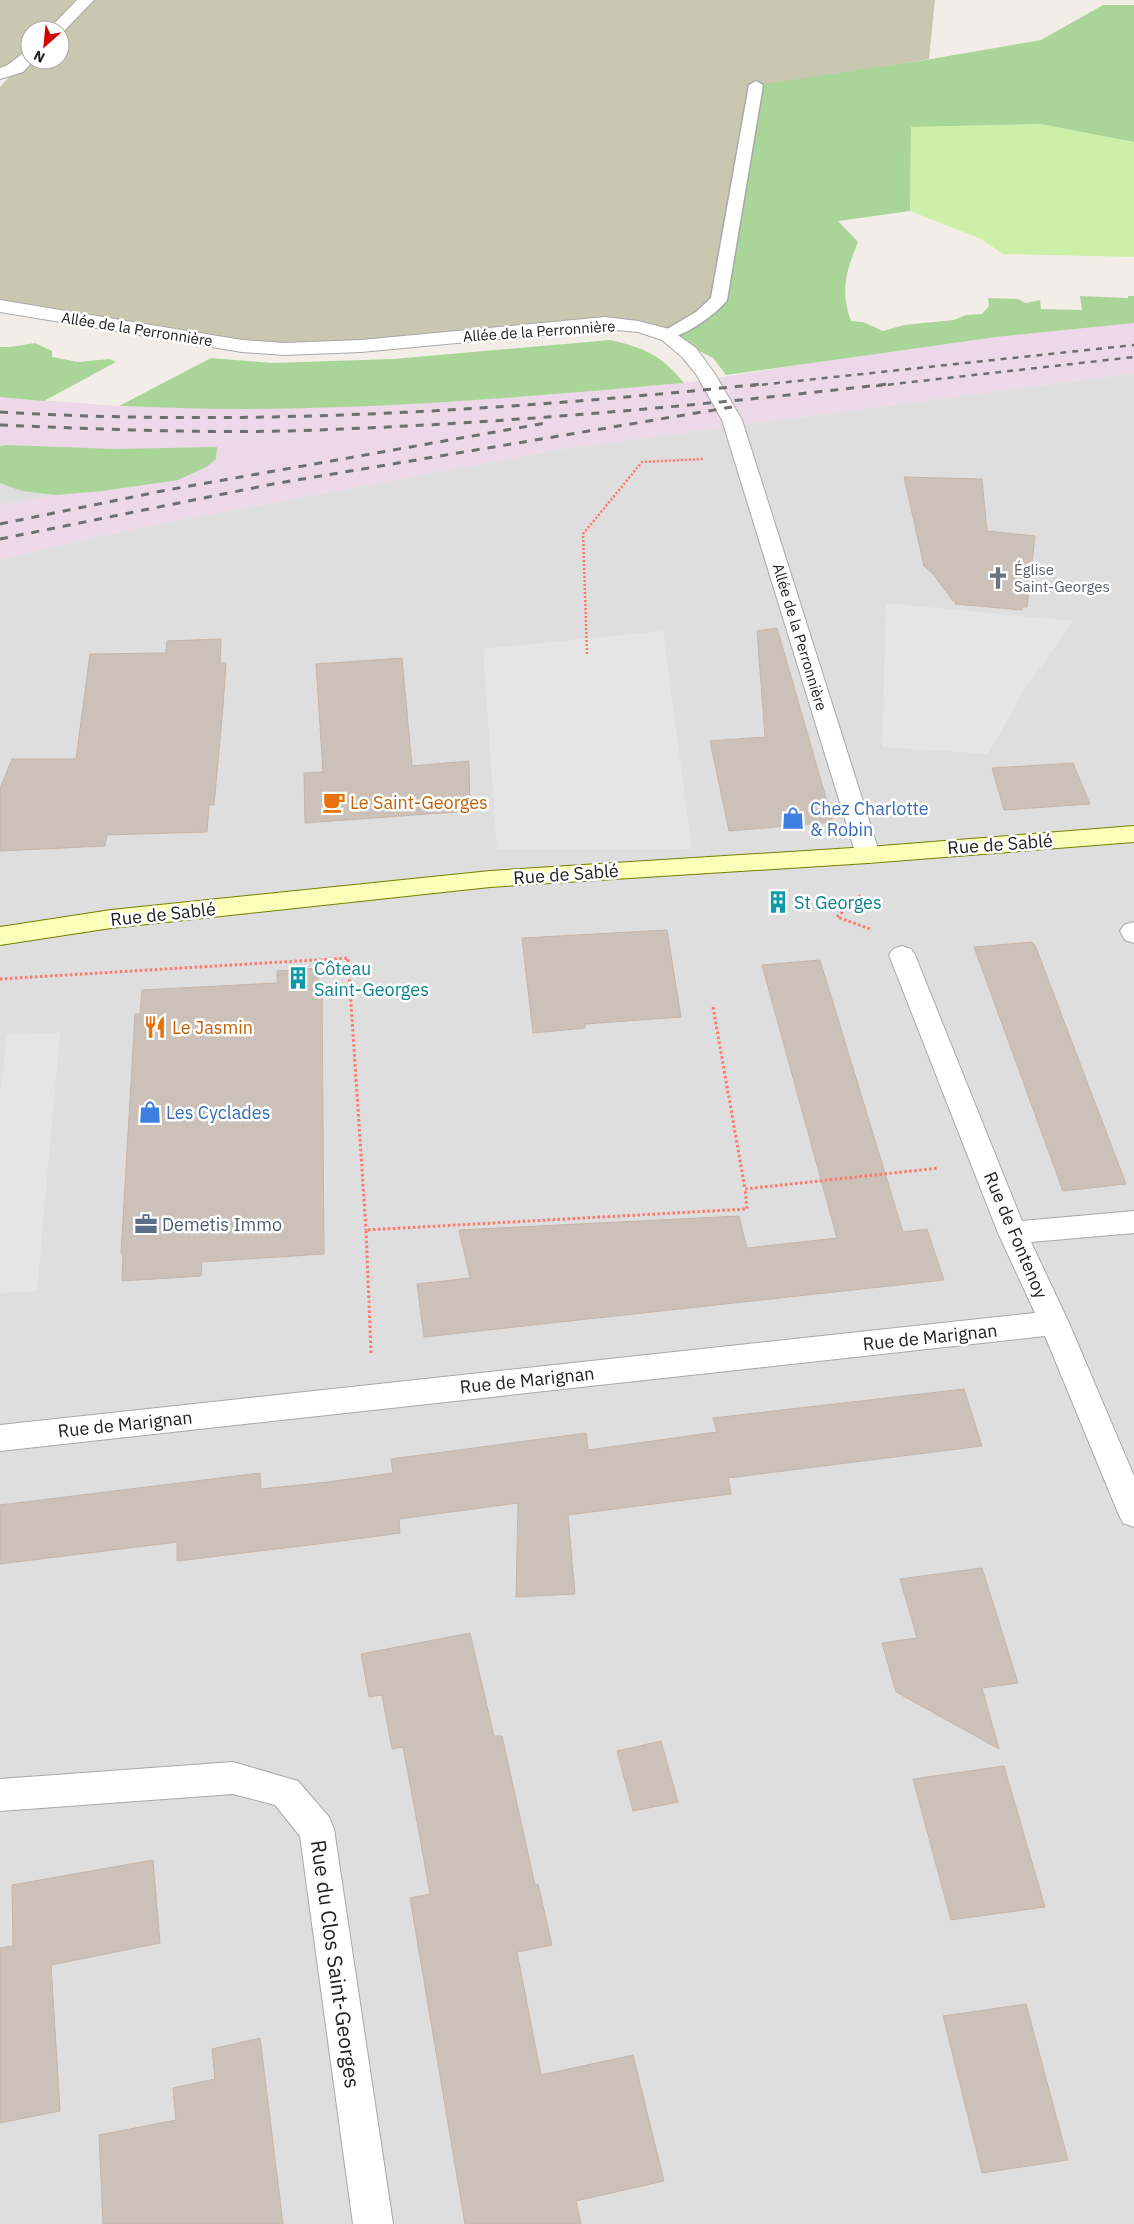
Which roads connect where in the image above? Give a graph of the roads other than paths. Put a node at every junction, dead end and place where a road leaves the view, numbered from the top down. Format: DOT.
graph roads {
  1 [pos="86,0"];
  2 [pos="66,20"];
  3 [pos="20,65"];
  4 [pos="17,68"];
  5 [pos="0,74"];
  6 [pos="756,84"];
  7 [pos="0,87"];
  8 [pos="0,306"];
  9 [pos="668,335"];
  10 [pos="1134,834"];
  11 [pos="868,855"];
  12 [pos="0,936"];
  13 [pos="902,956"];
  14 [pos="1134,1222"];
  15 [pos="1012,1233"];
  16 [pos="1054,1323"];
  17 [pos="0,1438"];
  18 [pos="1134,1512"];
  19 [pos="0,1795"];
  20 [pos="373,2224"];
  1 -- 2 [label="street"];
  3 -- 4 [label="street"];
  4 -- 5 [label="street"];
  4 -- 7 [label="street"];
  6 -- 9 [label="lane"];
  8 -- 9 [label="street, Allée de la Perronnière"];
  9 -- 11 [label="street, Allée de la Perronnière"];
  10 -- 11 [label="main road, Rue de Sablé"];
  11 -- 12 [label="main road, Rue de Sablé"];
  13 -- 15 [label="street, Rue de Fontenoy"];
  14 -- 15 [label="street"];
  15 -- 16 [label="street, Rue de Fontenoy"];
  16 -- 17 [label="street, Rue de Marignan"];
  16 -- 18 [label="street, Rue de Fontenoy"];
  19 -- 20 [label="street, Rue du Clos Saint-Georges"];
}
